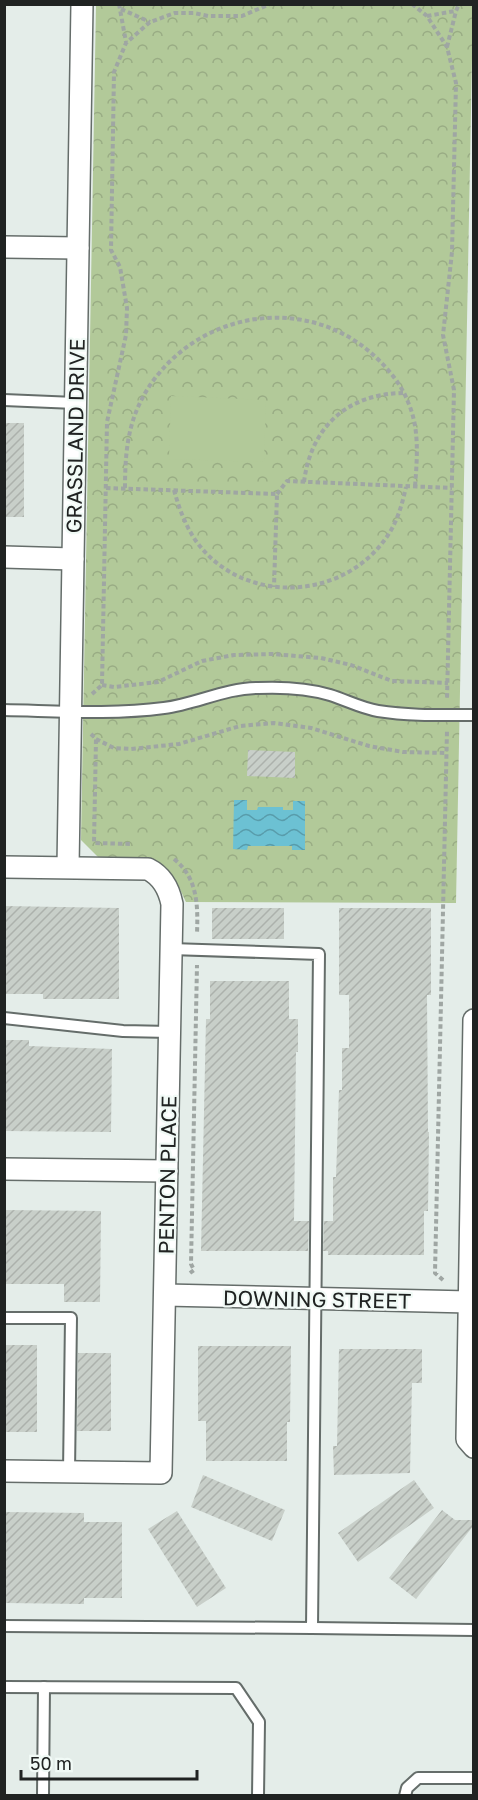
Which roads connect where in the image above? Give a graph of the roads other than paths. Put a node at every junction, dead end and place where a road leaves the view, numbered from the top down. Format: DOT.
graph roads {
  1 [pos="82,4"];
  2 [pos="4,247"];
  3 [pos="78,248"];
  4 [pos="4,400"];
  5 [pos="75,403"];
  6 [pos="4,557"];
  7 [pos="73,559"];
  8 [pos="4,710"];
  9 [pos="70,711"];
  10 [pos="474,715"];
  11 [pos="4,867"];
  12 [pos="68,867"];
  13 [pos="171,949"];
  14 [pos="4,1018"];
  15 [pos="474,1020"];
  16 [pos="170,1032"];
  17 [pos="472,1161"];
  18 [pos="4,1169"];
  19 [pos="167,1171"];
  20 [pos="165,1295"];
  21 [pos="315,1299"];
  22 [pos="469,1302"];
  23 [pos="4,1318"];
  24 [pos="474,1447"];
  25 [pos="4,1471"];
  26 [pos="69,1472"];
  27 [pos="4,1626"];
  28 [pos="312,1628"];
  29 [pos="474,1630"];
  30 [pos="4,1687"];
  31 [pos="44,1687"];
  32 [pos="474,1778"];
  33 [pos="43,1796"];
  34 [pos="258,1796"];
  35 [pos="405,1796"];
  1 -- 3 [label="street, GRASSLAND DRIVE"];
  2 -- 3 [label="street"];
  3 -- 5 [label="street, GRASSLAND DRIVE"];
  4 -- 5 [label="lane"];
  5 -- 7 [label="street, GRASSLAND DRIVE"];
  6 -- 7 [label="street"];
  7 -- 9 [label="street, GRASSLAND DRIVE"];
  8 -- 9 [label="lane"];
  9 -- 10 [label="lane"];
  9 -- 12 [label="street, GRASSLAND DRIVE"];
  11 -- 12 [label="street"];
  12 -- 13 [label="street, PENTON PLACE"];
  13 -- 16 [label="street, PENTON PLACE"];
  13 -- 21 [label="lane"];
  14 -- 16 [label="lane"];
  15 -- 17 [label="street"];
  16 -- 19 [label="street, PENTON PLACE"];
  17 -- 22 [label="street"];
  18 -- 19 [label="street"];
  19 -- 20 [label="street, PENTON PLACE"];
  20 -- 21 [label="street, DOWNING STREET"];
  20 -- 26 [label="street, PENTON PLACE"];
  21 -- 22 [label="street, DOWNING STREET"];
  21 -- 28 [label="lane"];
  22 -- 24 [label="street"];
  23 -- 26 [label="lane"];
  25 -- 26 [label="street"];
  27 -- 28 [label="lane"];
  28 -- 29 [label="lane"];
  30 -- 31 [label="lane"];
  31 -- 33 [label="lane"];
  31 -- 34 [label="lane"];
  32 -- 35 [label="lane"];
}
